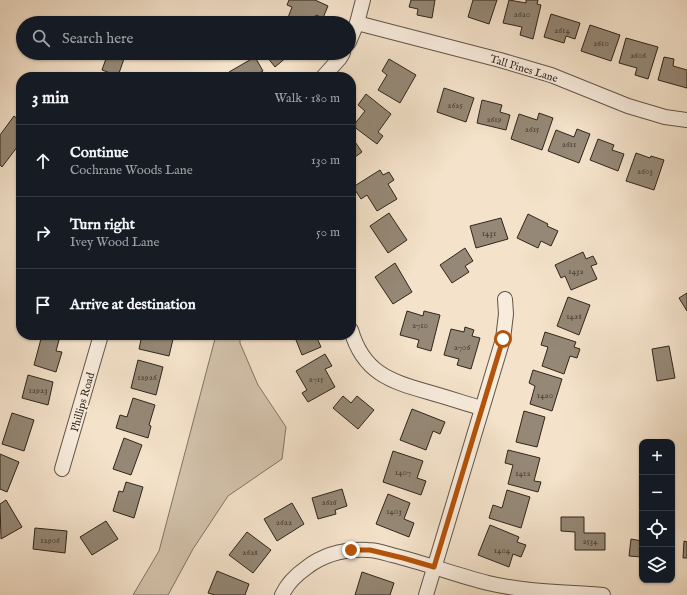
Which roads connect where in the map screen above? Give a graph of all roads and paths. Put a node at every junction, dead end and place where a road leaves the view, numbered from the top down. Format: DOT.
graph roads {
  1 [pos="363,0"];
  2 [pos="358,23"];
  3 [pos="356,27"];
  4 [pos="337,60"];
  5 [pos="327,72"];
  6 [pos="687,120"];
  7 [pos="505,299"];
  8 [pos="101,340"];
  9 [pos="354,340"];
  10 [pos="482,408"];
  11 [pos="62,469"];
  12 [pos="434,567"];
  13 [pos="282,595"];
  14 [pos="426,595"];
  15 [pos="603,595"];
  1 -- 2 [label="street"];
  2 -- 3 [label="street"];
  2 -- 6 [label="street, Tall Pines Lane"];
  4 -- 5 [label="street"];
  7 -- 10 [label="street"];
  8 -- 11 [label="street, Phillips Road"];
  9 -- 10 [label="street"];
  10 -- 12 [label="street"];
  12 -- 13 [label="street"];
  12 -- 14 [label="street"];
  12 -- 15 [label="street"];
}
